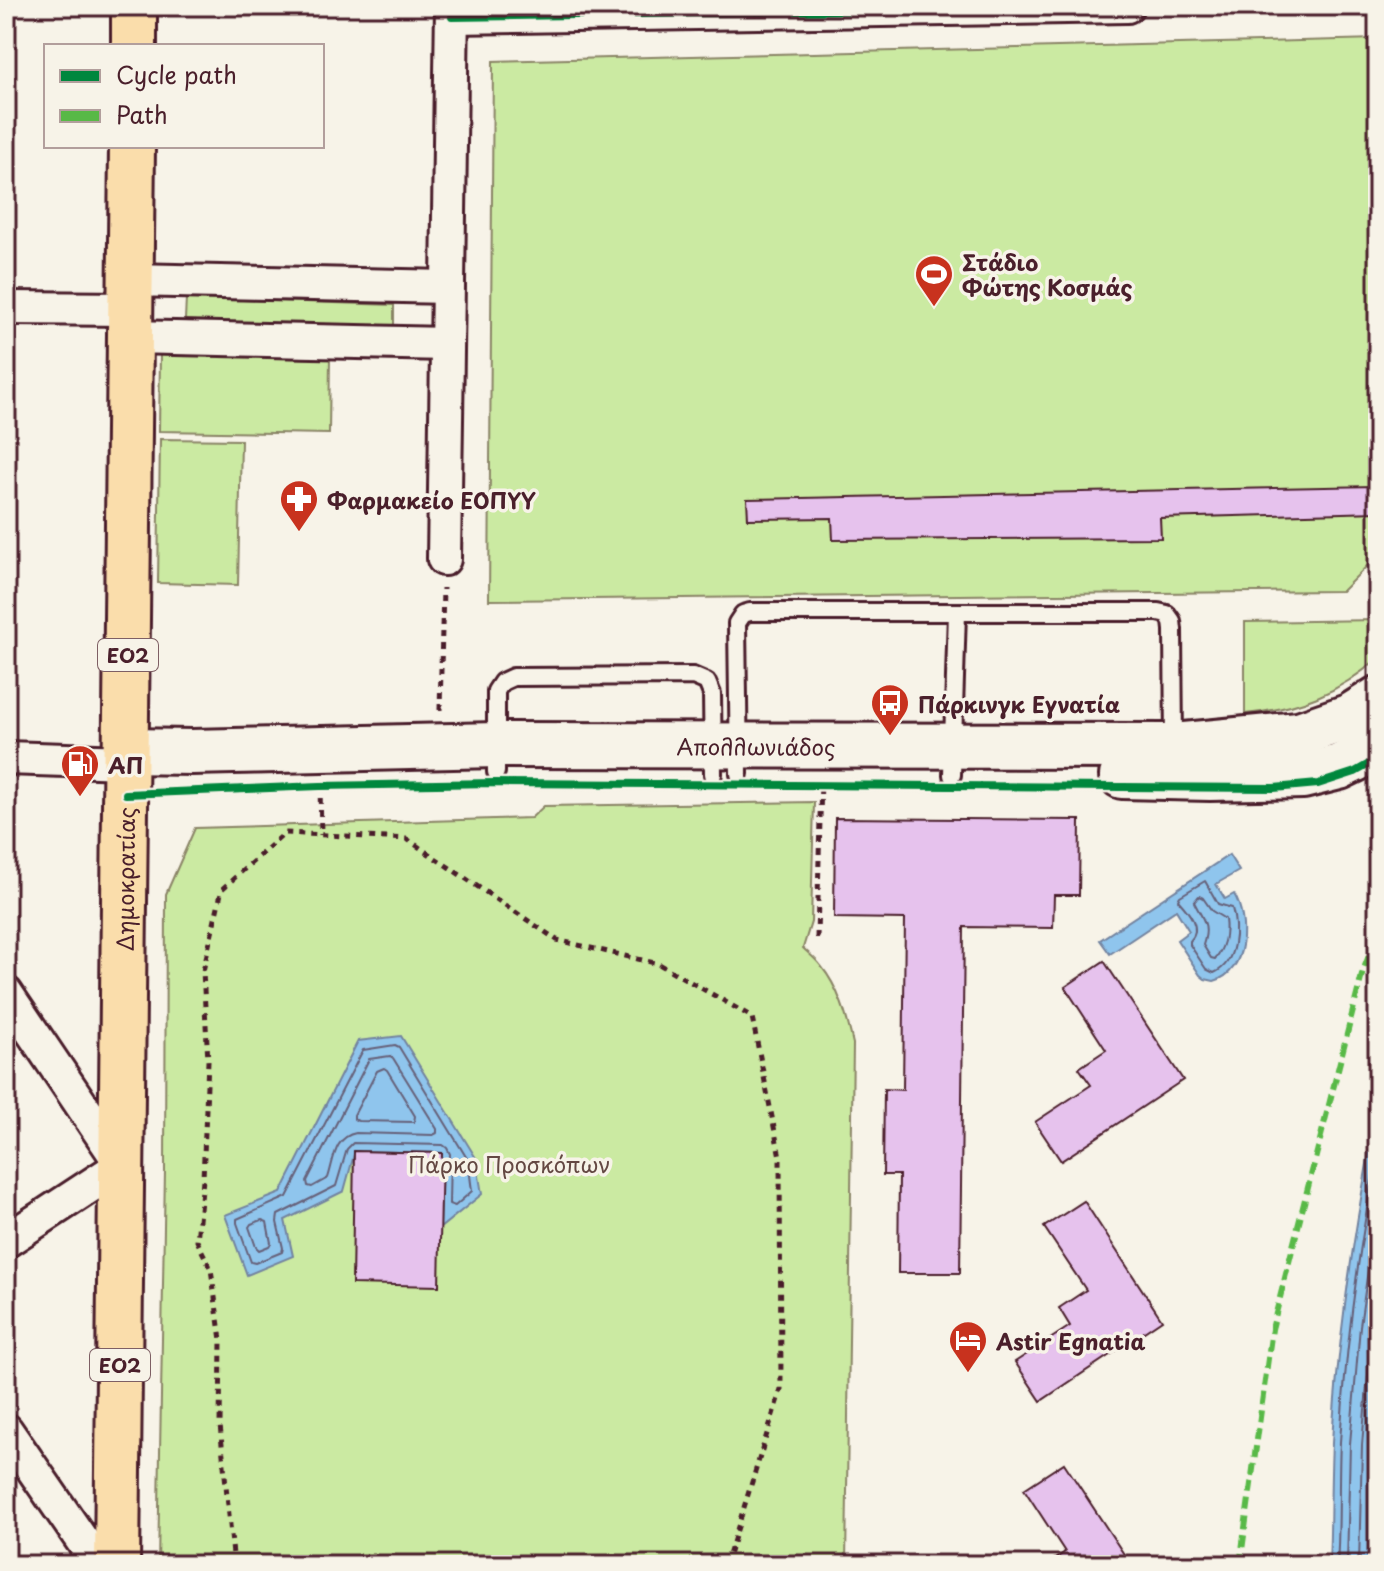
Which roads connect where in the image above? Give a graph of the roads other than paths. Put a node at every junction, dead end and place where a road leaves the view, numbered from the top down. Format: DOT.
graph roads {
  1 [pos="1073,6"];
  2 [pos="1127,6"];
  3 [pos="890,8"];
  4 [pos="726,9"];
  5 [pos="452,12"];
  6 [pos="132,148"];
  7 [pos="448,287"];
  8 [pos="6,308"];
  9 [pos="131,309"];
  10 [pos="447,344"];
  11 [pos="444,559"];
  12 [pos="957,612"];
  13 [pos="1378,699"];
  14 [pos="1378,748"];
  15 [pos="6,758"];
  16 [pos="496,759"];
  17 [pos="726,760"];
  18 [pos="953,761"];
  19 [pos="1174,761"];
  20 [pos="126,764"];
  21 [pos="6,993"];
  22 [pos="122,1165"];
  23 [pos="6,1241"];
  24 [pos="6,1430"];
  25 [pos="99,1565"];
  26 [pos="117,1565"];
  1 -- 2 [label="street"];
  1 -- 3 [label="street"];
  3 -- 4 [label="street"];
  4 -- 5 [label="street"];
  5 -- 7 [label="street"];
  6 -- 9 [label="main road, Δημοκρατίας / ΕΟ2"];
  7 -- 9 [label="street"];
  7 -- 10 [label="street"];
  8 -- 9 [label="street"];
  9 -- 10 [label="street"];
  9 -- 20 [label="main road, Δημοκρατίας / ΕΟ2"];
  10 -- 11 [label="street"];
  12 -- 17 [label="lane"];
  12 -- 18 [label="lane"];
  12 -- 19 [label="lane"];
  13 -- 19 [label="main road, Απολλωνιάδος"];
  14 -- 19 [label="main road, Απολλωνιάδος"];
  15 -- 20 [label="street"];
  16 -- 17 [label="main road, Απολλωνιάδος"];
  16 -- 17 [label="lane"];
  16 -- 20 [label="main road, Απολλωνιάδος"];
  16 -- 20 [label="main road, Απολλωνιάδος"];
  17 -- 18 [label="main road, Απολλωνιάδος"];
  17 -- 18 [label="main road, Απολλωνιάδος"];
  18 -- 19 [label="main road, Απολλωνιάδος"];
  20 -- 22 [label="main road, Δημοκρατίας / ΕΟ2"];
  21 -- 22 [label="street"];
  22 -- 23 [label="street"];
  22 -- 26 [label="main road, Δημοκρατίας / ΕΟ2"];
  24 -- 25 [label="street"];
}
